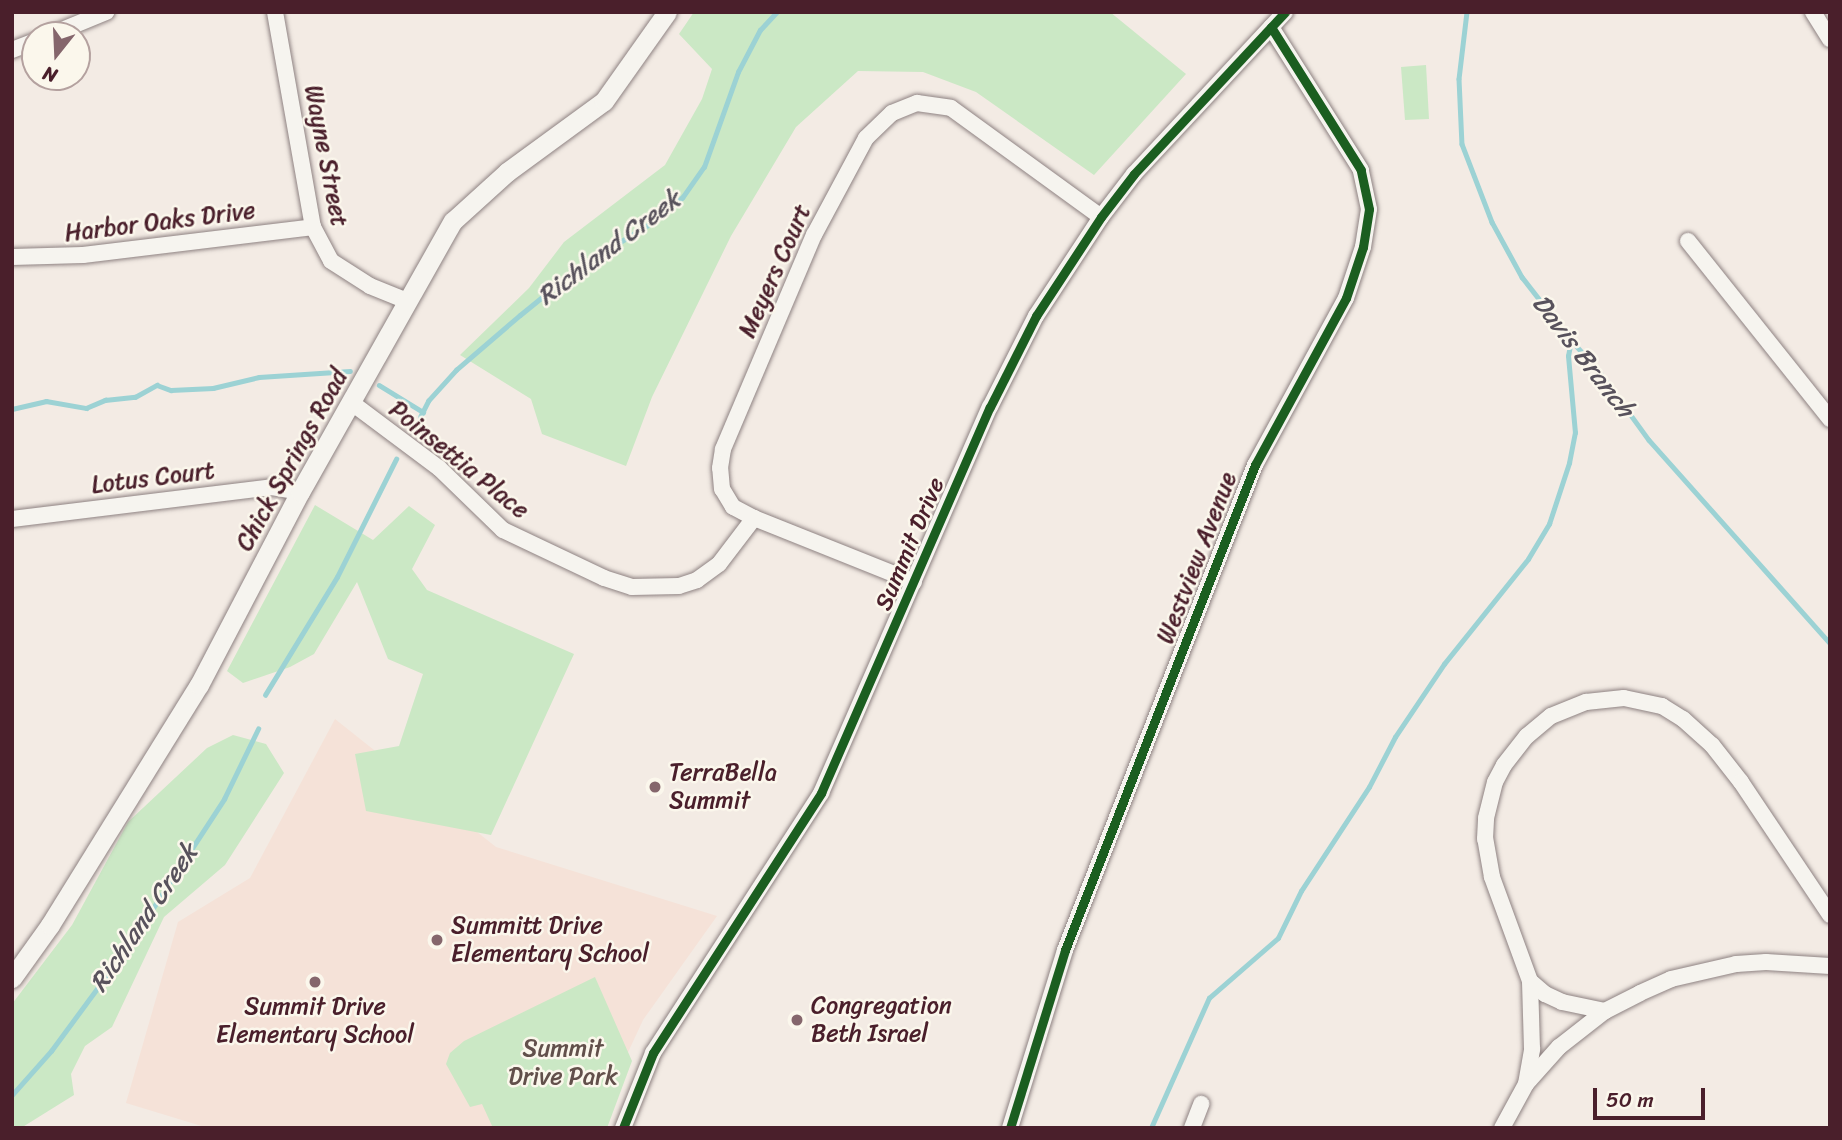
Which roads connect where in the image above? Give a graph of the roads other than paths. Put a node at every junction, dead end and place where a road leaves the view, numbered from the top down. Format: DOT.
graph roads {
  1 [pos="106,12"];
  2 [pos="275,12"];
  3 [pos="667,12"];
  4 [pos="1285,12"];
  5 [pos="1813,12"];
  6 [pos="84,21"];
  7 [pos="1271,27"];
  8 [pos="1830,39"];
  9 [pos="1101,217"];
  10 [pos="313,227"];
  11 [pos="1688,241"];
  12 [pos="12,257"];
  13 [pos="407,301"];
  14 [pos="352,403"];
  15 [pos="1830,419"];
  16 [pos="300,492"];
  17 [pos="754,518"];
  18 [pos="12,519"];
  19 [pos="914,582"];
  20 [pos="1830,915"];
  21 [pos="1830,966"];
  22 [pos="12,978"];
  23 [pos="1530,981"];
  24 [pos="1605,1011"];
  25 [pos="1526,1084"];
  26 [pos="1200,1104"];
  27 [pos="622,1128"];
  28 [pos="1010,1128"];
  29 [pos="1192,1128"];
  30 [pos="1502,1128"];
  1 -- 6 [label="street"];
  2 -- 10 [label="street, Wayne Street"];
  3 -- 13 [label="street, Chick Springs Road"];
  4 -- 7 [label="street, Summit Drive"];
  5 -- 8 [label="street"];
  7 -- 9 [label="street, Summit Drive"];
  7 -- 28 [label="street, Westview Avenue"];
  9 -- 17 [label="street, Meyers Court"];
  9 -- 19 [label="street, Summit Drive"];
  10 -- 12 [label="street, Harbor Oaks Drive"];
  10 -- 13 [label="street, Wayne Street"];
  11 -- 15 [label="street"];
  13 -- 14 [label="street, Chick Springs Road"];
  14 -- 16 [label="street, Chick Springs Road"];
  14 -- 17 [label="street, Poinsettia Place"];
  16 -- 18 [label="street, Lotus Court"];
  16 -- 22 [label="street, Chick Springs Road"];
  17 -- 19 [label="street, Meyers Court"];
  19 -- 27 [label="street, Summit Drive"];
  20 -- 23 [label="street"];
  21 -- 24 [label="street"];
  23 -- 24 [label="street"];
  23 -- 25 [label="street"];
  24 -- 25 [label="street"];
  25 -- 30 [label="street"];
  26 -- 29 [label="street"];
}
